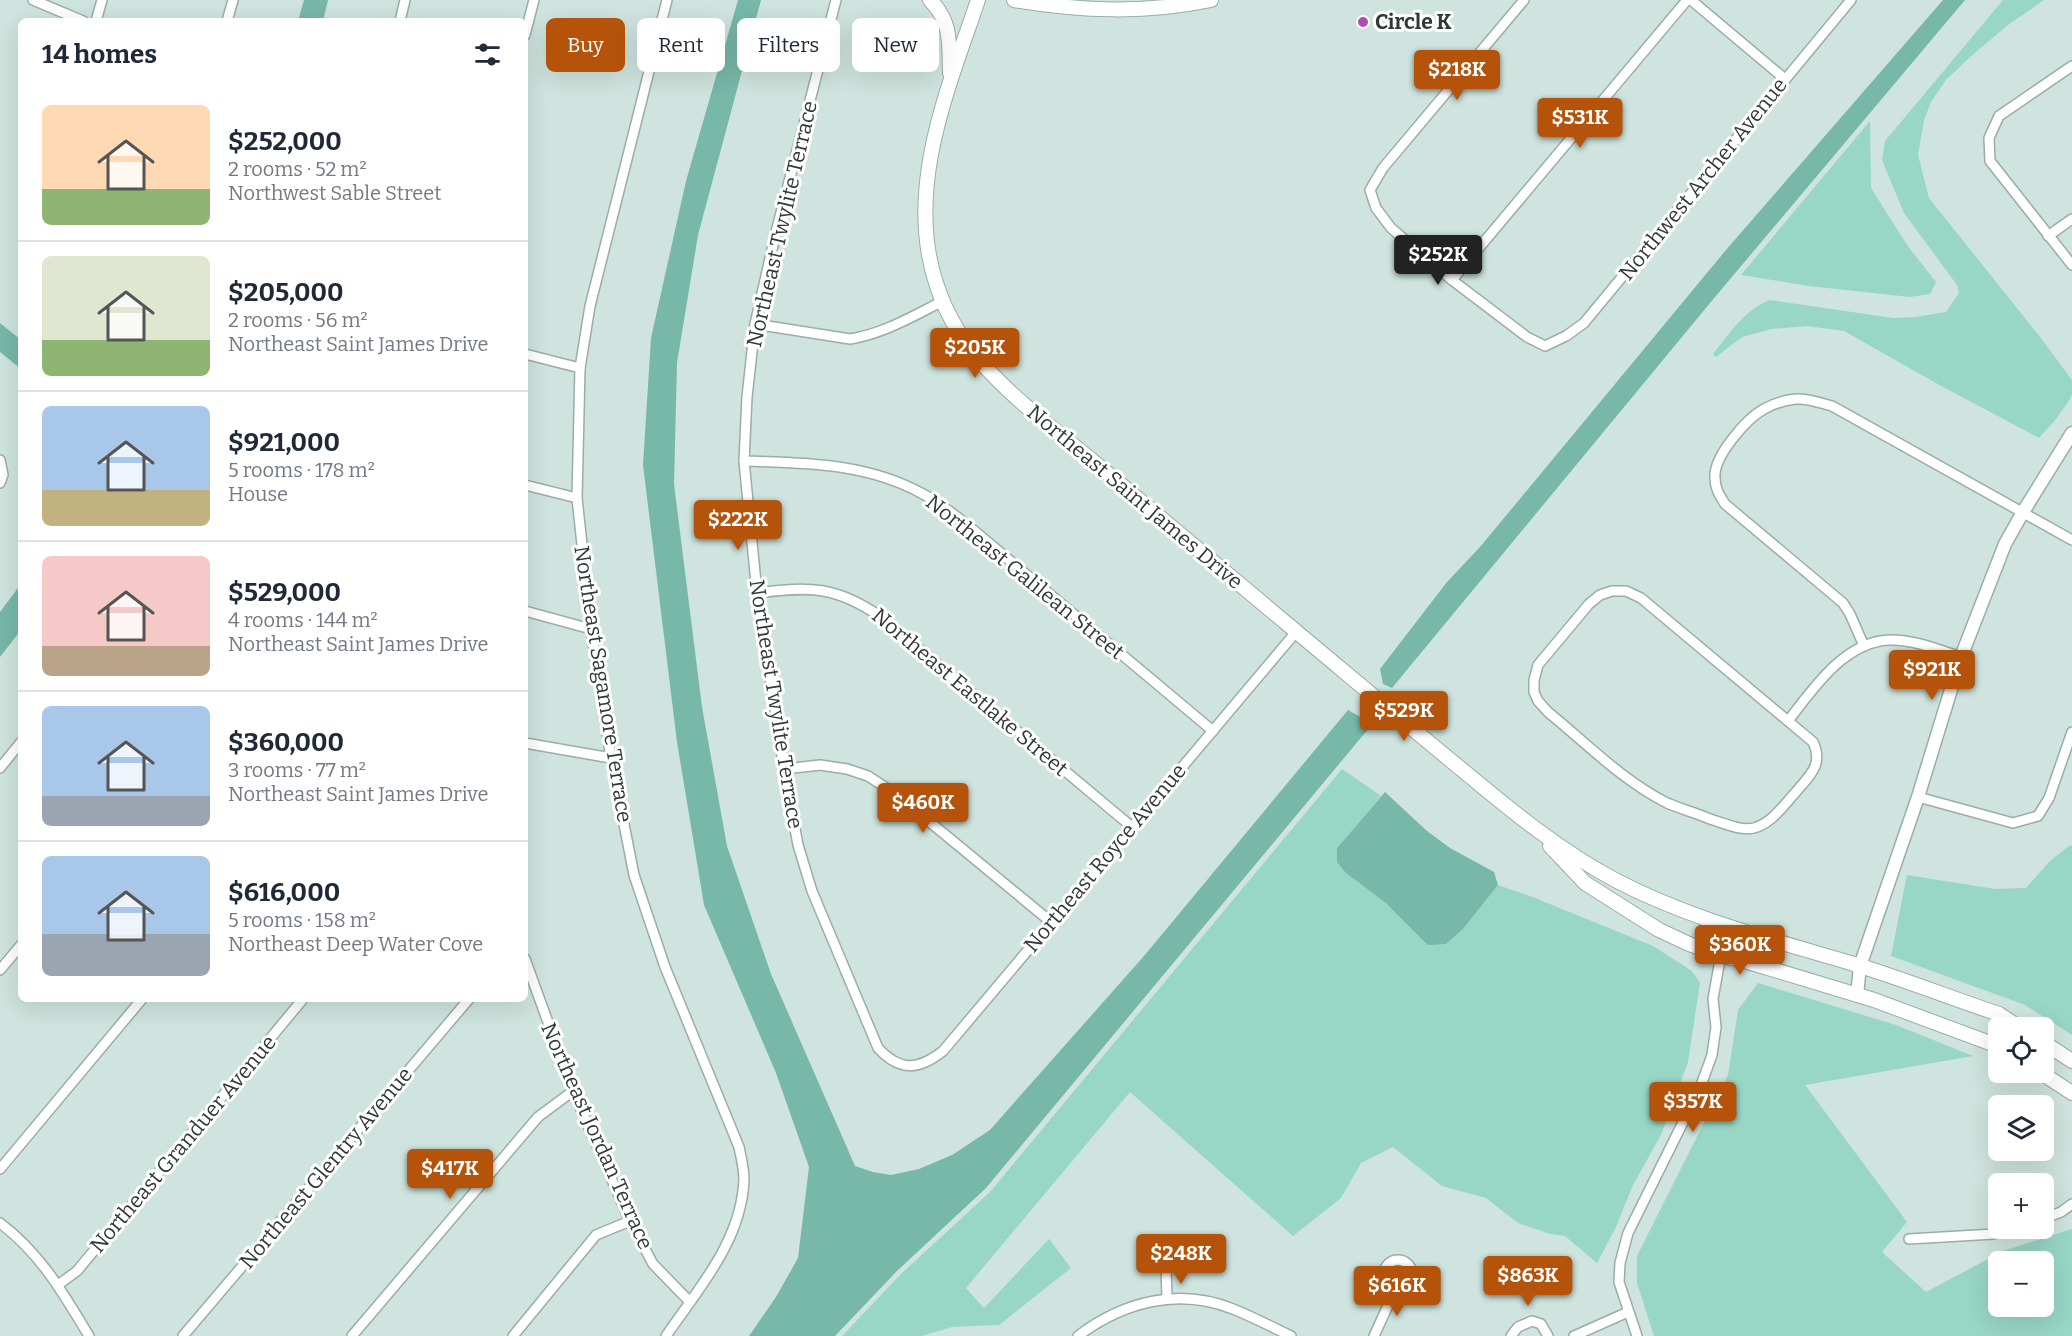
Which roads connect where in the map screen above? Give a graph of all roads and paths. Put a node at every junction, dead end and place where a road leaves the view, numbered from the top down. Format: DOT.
graph roads {
  1 [pos="33,0"];
  2 [pos="102,0"];
  3 [pos="233,0"];
  4 [pos="405,0"];
  5 [pos="534,0"];
  6 [pos="667,0"];
  7 [pos="836,0"];
  8 [pos="930,0"];
  9 [pos="978,0"];
  10 [pos="1014,0"];
  11 [pos="1211,0"];
  12 [pos="1524,0"];
  13 [pos="1689,0"];
  14 [pos="1851,0"];
  15 [pos="76,18"];
  16 [pos="97,18"];
  17 [pos="228,18"];
  18 [pos="401,18"];
  19 [pos="528,23"];
  20 [pos="2072,66"];
  21 [pos="1785,79"];
  22 [pos="950,83"];
  23 [pos="2072,219"];
  24 [pos="2048,236"];
  25 [pos="2072,265"];
  26 [pos="1452,280"];
  27 [pos="943,301"];
  28 [pos="755,324"];
  29 [pos="528,355"];
  30 [pos="580,368"];
  31 [pos="2072,434"];
  32 [pos="0,460"];
  33 [pos="744,461"];
  34 [pos="0,483"];
  35 [pos="528,485"];
  36 [pos="576,498"];
  37 [pos="2023,512"];
  38 [pos="2072,540"];
  39 [pos="757,593"];
  40 [pos="528,612"];
  41 [pos="591,629"];
  42 [pos="1296,632"];
  43 [pos="1864,646"];
  44 [pos="1961,657"];
  45 [pos="1788,721"];
  46 [pos="1213,730"];
  47 [pos="2072,732"];
  48 [pos="528,744"];
  49 [pos="18,746"];
  50 [pos="610,758"];
  51 [pos="0,768"];
  52 [pos="784,769"];
  53 [pos="1918,796"];
  54 [pos="1132,827"];
  55 [pos="1532,827"];
  56 [pos="1051,922"];
  57 [pos="1726,926"];
  58 [pos="18,949"];
  59 [pos="1722,956"];
  60 [pos="1860,966"];
  61 [pos="0,970"];
  62 [pos="528,975"];
  63 [pos="1857,995"];
  64 [pos="139,1002"];
  65 [pos="301,1002"];
  66 [pos="466,1002"];
  67 [pos="2004,1017"];
  68 [pos="1988,1042"];
  69 [pos="2054,1049"];
  70 [pos="2072,1061"];
  71 [pos="904,1065"];
  72 [pos="2054,1081"];
  73 [pos="573,1091"];
  74 [pos="2072,1092"];
  75 [pos="0,1169"];
  76 [pos="2072,1204"];
  77 [pos="2054,1215"];
  78 [pos="630,1221"];
  79 [pos="0,1223"];
  80 [pos="1988,1234"];
  81 [pos="1909,1239"];
  82 [pos="1158,1240"];
  83 [pos="58,1285"];
  84 [pos="1396,1288"];
  85 [pos="1167,1298"];
  86 [pos="690,1302"];
  87 [pos="1628,1312"];
  88 [pos="89,1336"];
  89 [pos="183,1336"];
  90 [pos="352,1336"];
  91 [pos="513,1336"];
  92 [pos="666,1336"];
  93 [pos="1078,1336"];
  94 [pos="1291,1336"];
  95 [pos="1374,1336"];
  96 [pos="1511,1336"];
  97 [pos="1548,1336"];
  98 [pos="1574,1336"];
  99 [pos="1637,1336"];
  1 -- 15 [label="street"];
  2 -- 16 [label="street"];
  3 -- 17 [label="street"];
  4 -- 18 [label="street"];
  5 -- 19 [label="street"];
  6 -- 30 [label="street, Northeast Sagamore Terrace"];
  7 -- 28 [label="street, Northeast Twylite Terrace"];
  8 -- 22 [label="main road"];
  9 -- 22 [label="main road, Northeast Saint James Drive"];
  10 -- 11 [label="main road"];
  12 -- 26 [label="street"];
  13 -- 21 [label="street"];
  13 -- 26 [label="street"];
  14 -- 21 [label="street, Northwest Archer Avenue"];
  20 -- 24 [label="street"];
  21 -- 26 [label="street, Northwest Archer Avenue"];
  22 -- 27 [label="main road, Northeast Saint James Drive"];
  23 -- 24 [label="street"];
  24 -- 25 [label="street"];
  27 -- 28 [label="street"];
  27 -- 42 [label="main road, Northeast Saint James Drive"];
  28 -- 33 [label="street, Northeast Twylite Terrace"];
  29 -- 30 [label="street"];
  30 -- 36 [label="street, Northeast Sagamore Terrace"];
  31 -- 37 [label="street"];
  32 -- 34 [label="street"];
  33 -- 39 [label="street, Northeast Twylite Terrace"];
  33 -- 46 [label="street, Northeast Galilean Street"];
  35 -- 36 [label="street"];
  36 -- 41 [label="street, Northeast Sagamore Terrace"];
  37 -- 38 [label="street"];
  37 -- 43 [label="street"];
  37 -- 44 [label="street"];
  39 -- 52 [label="street, Northeast Twylite Terrace"];
  39 -- 54 [label="street, Northeast Eastlake Street"];
  40 -- 41 [label="street"];
  41 -- 50 [label="street, Northeast Sagamore Terrace"];
  42 -- 46 [label="street, Northeast Royce Avenue"];
  42 -- 55 [label="main road, Northeast Saint James Drive"];
  43 -- 44 [label="street"];
  43 -- 45 [label="street"];
  44 -- 53 [label="street"];
  45 -- 45 [label="street"];
  46 -- 54 [label="street, Northeast Royce Avenue"];
  47 -- 53 [label="street"];
  48 -- 50 [label="street"];
  49 -- 51 [label="street"];
  50 -- 86 [label="street, Northeast Sagamore Terrace"];
  52 -- 56 [label="street"];
  52 -- 71 [label="street, Northeast Twylite Terrace"];
  53 -- 60 [label="street"];
  54 -- 56 [label="street, Northeast Royce Avenue"];
  55 -- 57 [label="main road, Northeast Saint James Drive"];
  55 -- 59 [label="main road, Northeast Saint James Drive"];
  56 -- 71 [label="street, Northeast Royce Avenue"];
  57 -- 59 [label="street"];
  57 -- 60 [label="main road, Northeast Saint James Drive"];
  58 -- 61 [label="street"];
  59 -- 63 [label="main road, Northeast Saint James Drive"];
  59 -- 87 [label="street"];
  60 -- 63 [label="street"];
  60 -- 67 [label="main road, Northeast Saint James Drive"];
  62 -- 73 [label="street, Northeast Jordan Terrace"];
  63 -- 68 [label="main road, Northeast Saint James Drive"];
  64 -- 75 [label="street"];
  65 -- 83 [label="street, Northeast Granduer Avenue"];
  66 -- 89 [label="street, Northeast Glentry Avenue"];
  69 -- 70 [label="main road"];
  72 -- 74 [label="main road"];
  73 -- 78 [label="street, Northeast Jordan Terrace"];
  73 -- 90 [label="street"];
  76 -- 77 [label="street"];
  78 -- 86 [label="street, Northeast Jordan Terrace"];
  78 -- 91 [label="street"];
  79 -- 83 [label="street"];
  80 -- 81 [label="street"];
  82 -- 85 [label="street"];
  83 -- 88 [label="street"];
  84 -- 95 [label="street"];
  85 -- 93 [label="street"];
  85 -- 94 [label="street"];
  86 -- 92 [label="street, Northeast Sagamore Terrace"];
  87 -- 98 [label="street"];
  87 -- 99 [label="street"];
  96 -- 97 [label="street"];
}
